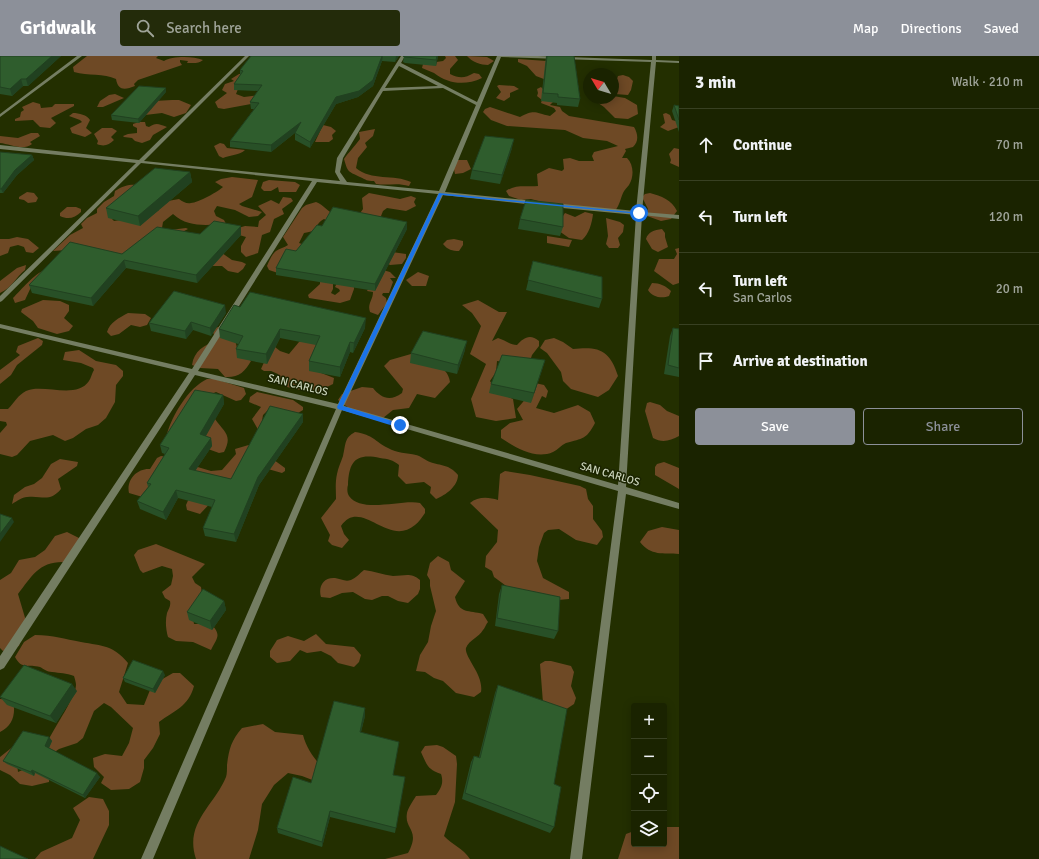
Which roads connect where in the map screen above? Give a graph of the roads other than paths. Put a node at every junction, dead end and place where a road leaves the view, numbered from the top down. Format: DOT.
graph roads {
  1 [pos="80,56"];
  2 [pos="247,56"];
  3 [pos="403,56"];
  4 [pos="499,56"];
  5 [pos="654,59"];
  6 [pos="679,62"];
  7 [pos="399,64"];
  8 [pos="443,87"];
  9 [pos="382,90"];
  10 [pos="479,105"];
  11 [pos="0,116"];
  12 [pos="0,148"];
  13 [pos="139,162"];
  14 [pos="315,180"];
  15 [pos="346,184"];
  16 [pos="441,194"];
  17 [pos="639,213"];
  18 [pos="679,217"];
  19 [pos="0,300"];
  20 [pos="0,326"];
  21 [pos="194,371"];
  22 [pos="340,407"];
  23 [pos="622,489"];
  24 [pos="679,506"];
  25 [pos="0,665"];
  26 [pos="147,859"];
  27 [pos="576,859"];
  1 -- 11 [label="street"];
  2 -- 13 [label="street"];
  3 -- 7 [label="street"];
  4 -- 5 [label="street"];
  4 -- 10 [label="street"];
  5 -- 6 [label="street"];
  5 -- 17 [label="street"];
  7 -- 8 [label="street"];
  7 -- 9 [label="street"];
  8 -- 9 [label="street"];
  8 -- 10 [label="street"];
  9 -- 15 [label="street"];
  10 -- 16 [label="street"];
  12 -- 13 [label="street"];
  13 -- 14 [label="street"];
  13 -- 19 [label="street"];
  14 -- 15 [label="street"];
  14 -- 21 [label="street"];
  15 -- 16 [label="street"];
  16 -- 17 [label="street"];
  16 -- 22 [label="street"];
  17 -- 18 [label="street"];
  17 -- 23 [label="street"];
  20 -- 21 [label="street, SAN CARLOS"];
  21 -- 22 [label="street, SAN CARLOS"];
  21 -- 25 [label="street"];
  22 -- 23 [label="street, SAN CARLOS"];
  22 -- 26 [label="street"];
  23 -- 24 [label="street, SAN CARLOS"];
  23 -- 27 [label="street"];
}
